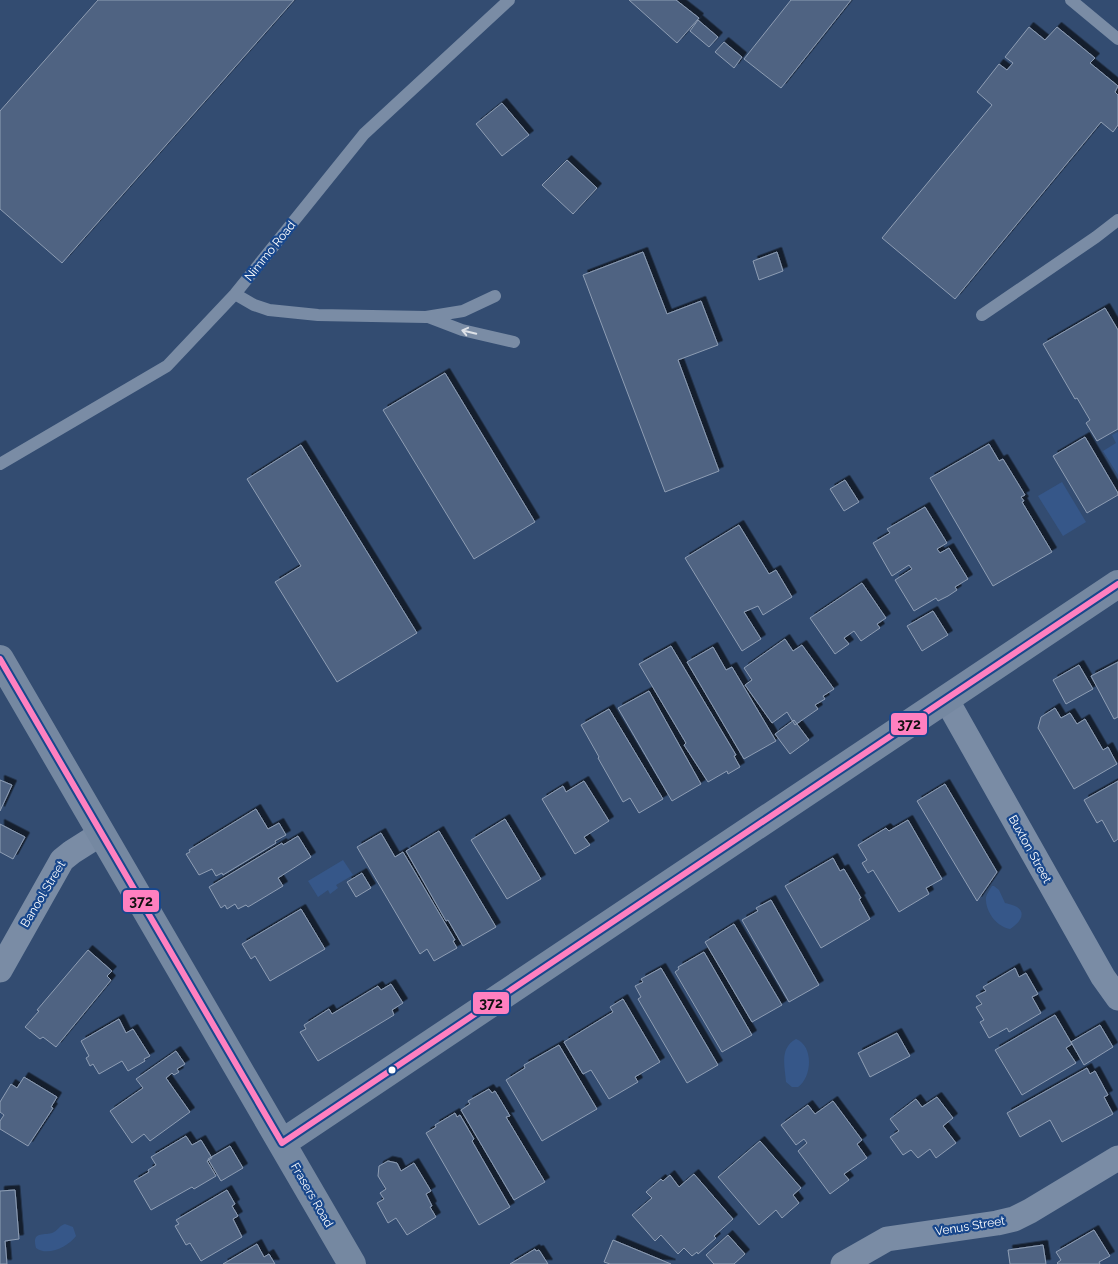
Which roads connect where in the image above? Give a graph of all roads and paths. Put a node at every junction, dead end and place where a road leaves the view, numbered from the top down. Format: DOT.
graph roads {
  1 [pos="509,0"];
  2 [pos="1071,0"];
  3 [pos="1118,39"];
  4 [pos="1118,220"];
  5 [pos="236,294"];
  6 [pos="495,296"];
  7 [pos="982,315"];
  8 [pos="426,317"];
  9 [pos="514,342"];
  10 [pos="0,464"];
  11 [pos="1118,584"];
  12 [pos="0,659"];
  13 [pos="946,699"];
  14 [pos="102,833"];
  15 [pos="0,970"];
  16 [pos="1118,998"];
  17 [pos="282,1143"];
  18 [pos="1118,1158"];
  19 [pos="352,1264"];
  20 [pos="843,1264"];
  1 -- 5 [label="lane, Nimmo Road"];
  2 -- 3 [label="lane"];
  4 -- 7 [label="lane"];
  5 -- 8 [label="lane"];
  5 -- 10 [label="lane, Nimmo Road"];
  6 -- 8 [label="lane"];
  9 -- 8 [label="lane, one-way"];
  11 -- 13 [label="street"];
  12 -- 14 [label="street, Frasers Road"];
  13 -- 16 [label="street, Buxton Street"];
  13 -- 17 [label="street"];
  14 -- 15 [label="street, Banool Street"];
  14 -- 17 [label="street, Frasers Road"];
  17 -- 19 [label="street, Frasers Road"];
  18 -- 20 [label="street, Venus Street"];
}
